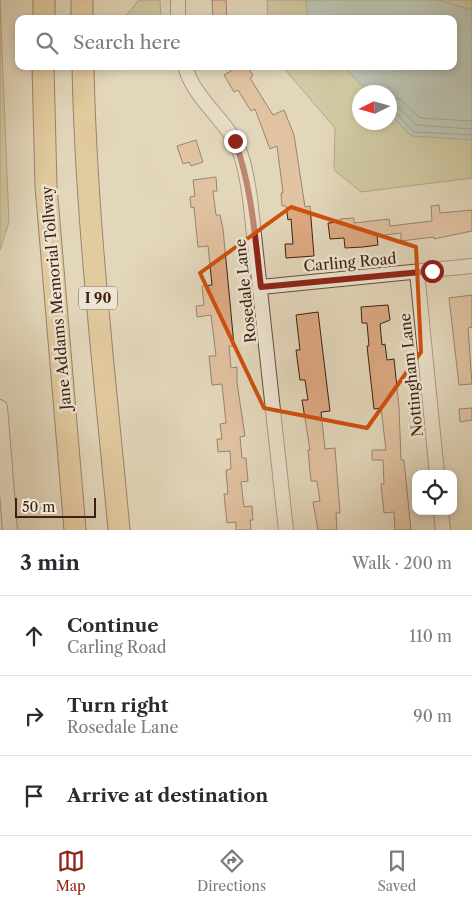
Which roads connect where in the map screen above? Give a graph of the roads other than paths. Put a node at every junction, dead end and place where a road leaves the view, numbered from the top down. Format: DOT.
graph roads {
  1 [pos="44,0"];
  2 [pos="82,0"];
  3 [pos="178,0"];
  4 [pos="44,15"];
  5 [pos="82,15"];
  6 [pos="178,15"];
  7 [pos="43,70"];
  8 [pos="83,70"];
  9 [pos="186,70"];
  10 [pos="472,266"];
  11 [pos="416,272"];
  12 [pos="261,287"];
  13 [pos="0,407"];
  14 [pos="438,470"];
  15 [pos="441,515"];
  16 [pos="10,530"];
  17 [pos="75,530"];
  18 [pos="118,530"];
  19 [pos="286,530"];
  20 [pos="443,530"];
  1 -- 4 [label="highway"];
  2 -- 5 [label="highway"];
  3 -- 6 [label="street"];
  7 -- 17 [label="highway, Jane Addams Memorial Tollway"];
  8 -- 18 [label="highway, I 90"];
  9 -- 12 [label="street, Rosedale Lane"];
  10 -- 11 [label="street, Carling Road"];
  11 -- 12 [label="street, Carling Road"];
  11 -- 14 [label="street, Nottingham Lane"];
  12 -- 19 [label="street, Rosedale Lane"];
  13 -- 16 [label="street"];
  15 -- 20 [label="street"];
}
